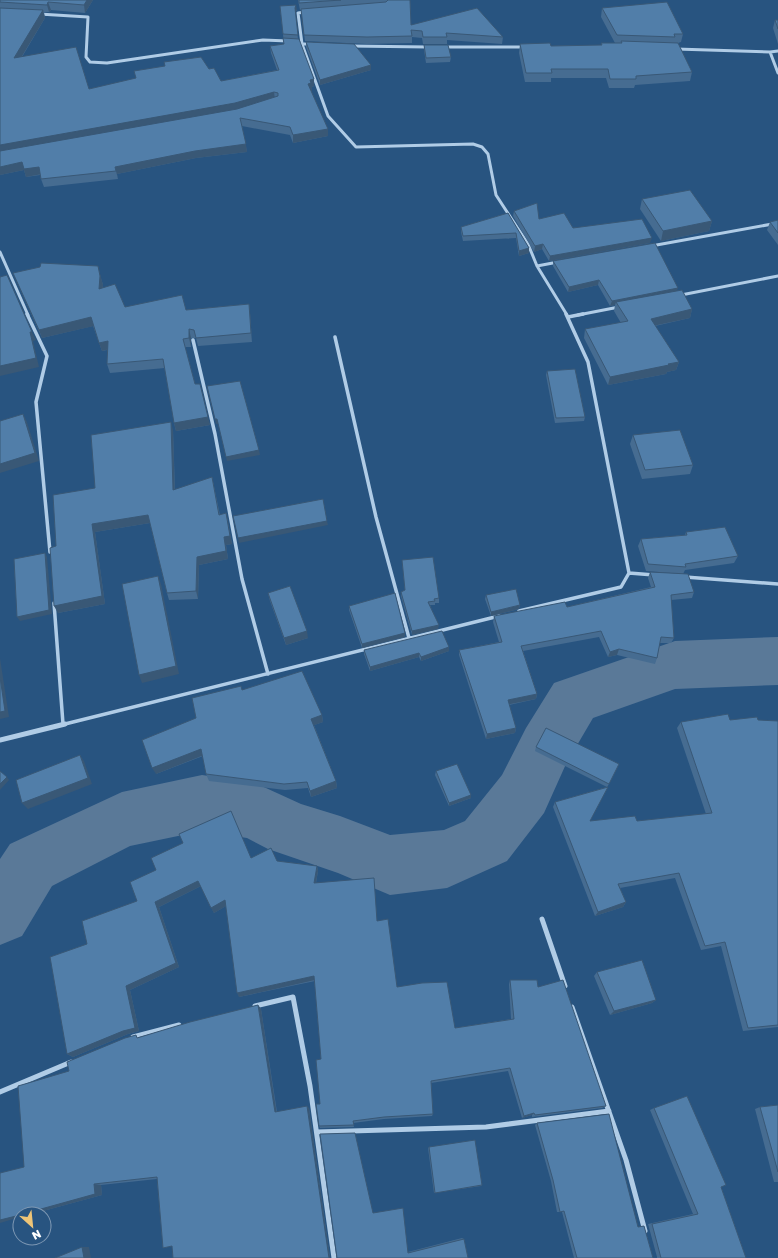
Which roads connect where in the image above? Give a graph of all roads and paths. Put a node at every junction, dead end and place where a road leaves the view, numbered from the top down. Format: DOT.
graph roads {
  1 [pos="313,12"];
  2 [pos="31,14"];
  3 [pos="302,44"];
  4 [pos="316,45"];
  5 [pos="346,46"];
  6 [pos="430,47"];
  7 [pos="438,47"];
  8 [pos="533,47"];
  9 [pos="675,49"];
  10 [pos="778,51"];
  11 [pos="770,52"];
  12 [pos="778,73"];
  13 [pos="778,223"];
  14 [pos="646,247"];
  15 [pos="0,252"];
  16 [pos="560,262"];
  17 [pos="537,266"];
  18 [pos="778,276"];
  19 [pos="10,278"];
  20 [pos="5,280"];
  21 [pos="680,295"];
  22 [pos="627,306"];
  23 [pos="568,317"];
  24 [pos="336,337"];
  25 [pos="193,340"];
  26 [pos="51,557"];
  27 [pos="629,573"];
  28 [pos="660,575"];
  29 [pos="676,576"];
  30 [pos="778,584"];
  31 [pos="54,597"];
  32 [pos="515,612"];
  33 [pos="508,614"];
  34 [pos="409,638"];
  35 [pos="268,674"];
  36 [pos="63,724"];
  37 [pos="0,740"];
  38 [pos="542,919"];
  39 [pos="568,993"];
  40 [pos="570,1000"];
  41 [pos="248,1008"];
  42 [pos="189,1023"];
  43 [pos="130,1038"];
  44 [pos="79,1059"];
  45 [pos="0,1092"];
  46 [pos="609,1111"];
  47 [pos="317,1132"];
  48 [pos="647,1236"];
  49 [pos="334,1258"];
  1 -- 3 [label="street"];
  2 -- 3 [label="street"];
  3 -- 4 [label="street"];
  3 -- 17 [label="street"];
  5 -- 6 [label="street"];
  7 -- 8 [label="street"];
  9 -- 11 [label="street"];
  10 -- 11 [label="street"];
  11 -- 12 [label="street"];
  13 -- 14 [label="street"];
  15 -- 19 [label="street"];
  16 -- 17 [label="street"];
  17 -- 23 [label="street"];
  18 -- 21 [label="street"];
  19 -- 20 [label="street"];
  19 -- 26 [label="street"];
  22 -- 23 [label="street"];
  23 -- 27 [label="street"];
  24 -- 34 [label="street"];
  25 -- 35 [label="street"];
  27 -- 28 [label="street"];
  27 -- 32 [label="street"];
  29 -- 30 [label="street"];
  31 -- 36 [label="street"];
  33 -- 34 [label="street"];
  34 -- 35 [label="street"];
  35 -- 36 [label="street"];
  36 -- 37 [label="street"];
  38 -- 39 [label="street"];
  40 -- 46 [label="street"];
  41 -- 47 [label="street"];
  42 -- 43 [label="street"];
  44 -- 45 [label="street"];
  46 -- 47 [label="street"];
  46 -- 48 [label="street"];
  47 -- 49 [label="street"];
}
